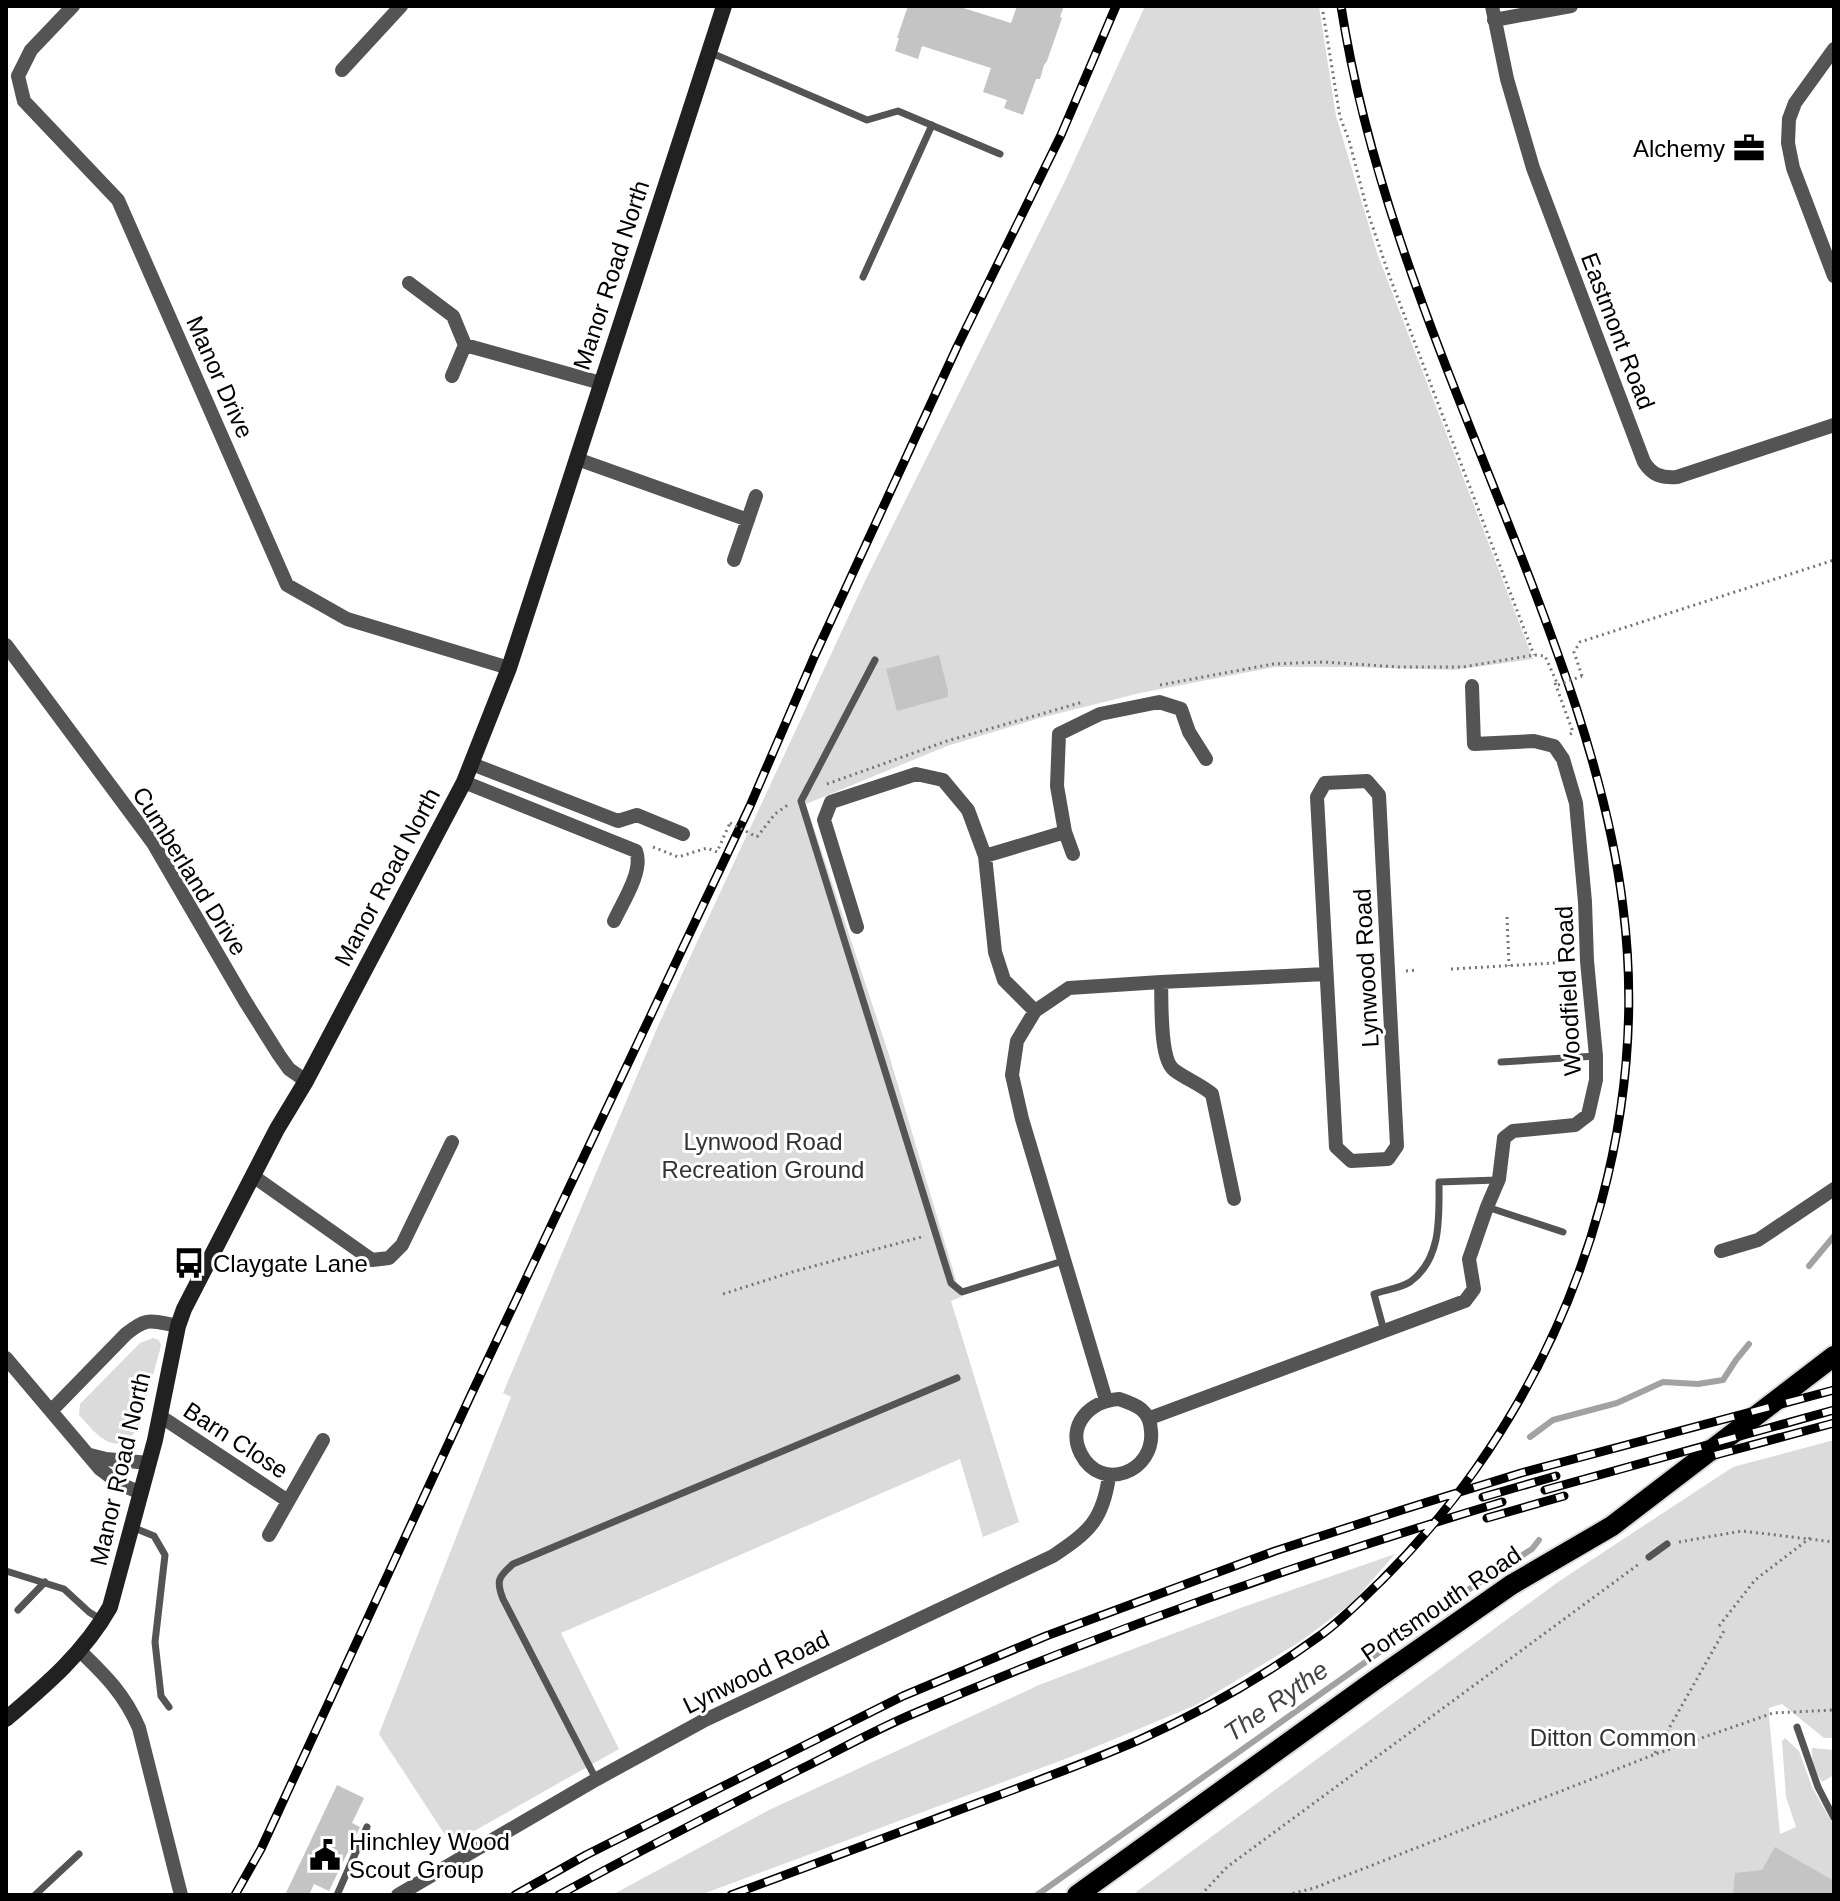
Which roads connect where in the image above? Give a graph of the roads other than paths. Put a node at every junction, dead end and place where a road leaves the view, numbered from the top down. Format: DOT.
graph roads {
  1 [pos="73,6"];
  2 [pos="401,6"];
  3 [pos="724,6"];
  4 [pos="1571,6"];
  5 [pos="1493,13"];
  6 [pos="1834,49"];
  7 [pos="709,52"];
  8 [pos="342,70"];
  9 [pos="932,125"];
  10 [pos="1000,154"];
  11 [pos="1834,276"];
  12 [pos="863,277"];
  13 [pos="409,283"];
  14 [pos="465,345"];
  15 [pos="452,376"];
  16 [pos="601,383"];
  17 [pos="1834,425"];
  18 [pos="577,459"];
  19 [pos="756,496"];
  20 [pos="748,520"];
  21 [pos="734,560"];
  22 [pos="6,645"];
  23 [pos="875,660"];
  24 [pos="509,668"];
  25 [pos="1472,686"];
  26 [pos="1206,759"];
  27 [pos="472,764"];
  28 [pos="464,782"];
  29 [pos="1065,832"];
  30 [pos="683,834"];
  31 [pos="1073,854"];
  32 [pos="985,856"];
  33 [pos="614,921"];
  34 [pos="857,927"];
  35 [pos="1326,974"];
  36 [pos="1161,982"];
  37 [pos="1035,1011"];
  38 [pos="1596,1056"];
  39 [pos="1501,1062"];
  40 [pos="306,1081"];
  41 [pos="452,1142"];
  42 [pos="253,1176"];
  43 [pos="1499,1179"];
  44 [pos="1834,1189"];
  45 [pos="1234,1199"];
  46 [pos="1487,1207"];
  47 [pos="1563,1232"];
  48 [pos="1721,1251"];
  49 [pos="1063,1261"];
  50 [pos="178,1326"];
  51 [pos="1384,1331"];
  52 [pos="1834,1356"];
  53 [pos="6,1358"];
  54 [pos="957,1378"];
  55 [pos="1106,1400"];
  56 [pos="51,1411"];
  57 [pos="160,1416"];
  58 [pos="1150,1418"];
  59 [pos="323,1440"];
  60 [pos="90,1455"];
  61 [pos="149,1463"];
  62 [pos="1109,1476"];
  63 [pos="141,1493"];
  64 [pos="288,1501"];
  65 [pos="132,1527"];
  66 [pos="269,1535"];
  67 [pos="1667,1544"];
  68 [pos="1649,1557"];
  69 [pos="6,1571"];
  70 [pos="45,1582"];
  71 [pos="18,1610"];
  72 [pos="102,1620"];
  73 [pos="80,1651"];
  74 [pos="169,1707"];
  75 [pos="6,1719"];
  76 [pos="1797,1727"];
  77 [pos="597,1779"];
  78 [pos="1834,1818"];
  79 [pos="367,1827"];
  80 [pos="79,1854"];
  81 [pos="35,1895"];
  82 [pos="181,1895"];
  83 [pos="337,1895"];
  84 [pos="398,1895"];
  85 [pos="1077,1895"];
  1 -- 24 [label="street, Manor Drive"];
  2 -- 8 [label="street"];
  3 -- 7 [label="street, Manor Road North"];
  4 -- 5 [label="street, Eastmont Road"];
  5 -- 17 [label="street, Eastmont Road"];
  6 -- 11 [label="street"];
  7 -- 9 [label="lane"];
  7 -- 16 [label="street, Manor Road North"];
  9 -- 10 [label="lane"];
  9 -- 12 [label="lane"];
  13 -- 14 [label="street"];
  14 -- 15 [label="street"];
  14 -- 16 [label="street"];
  16 -- 18 [label="street, Manor Road North"];
  18 -- 20 [label="street"];
  18 -- 24 [label="street, Manor Road North"];
  19 -- 20 [label="street"];
  20 -- 21 [label="street"];
  22 -- 40 [label="street, Cumberland Drive"];
  23 -- 49 [label="lane"];
  24 -- 27 [label="street, Manor Road North"];
  25 -- 38 [label="street, Woodfield Road"];
  26 -- 29 [label="street"];
  27 -- 28 [label="street, Manor Road North"];
  27 -- 30 [label="street"];
  28 -- 33 [label="street"];
  28 -- 40 [label="street, Manor Road North"];
  29 -- 31 [label="street"];
  29 -- 32 [label="street"];
  32 -- 34 [label="street"];
  32 -- 37 [label="street"];
  35 -- 35 [label="street, Lynwood Road"];
  35 -- 36 [label="street, Lynwood Road"];
  36 -- 37 [label="street, Lynwood Road"];
  36 -- 45 [label="street"];
  37 -- 49 [label="street, Lynwood Road"];
  38 -- 39 [label="lane"];
  38 -- 43 [label="street, Woodfield Road"];
  40 -- 42 [label="street, Manor Road North"];
  41 -- 42 [label="street"];
  42 -- 50 [label="street, Manor Road North"];
  43 -- 46 [label="street, Woodfield Road"];
  43 -- 51 [label="lane"];
  44 -- 48 [label="street"];
  46 -- 47 [label="lane"];
  46 -- 51 [label="street, Woodfield Road"];
  49 -- 55 [label="street, Lynwood Road"];
  50 -- 56 [label="street"];
  50 -- 57 [label="street, Manor Road North"];
  51 -- 58 [label="street, Woodfield Road"];
  52 -- 85 [label="main road, Portsmouth Road"];
  53 -- 56 [label="street"];
  54 -- 77 [label="lane"];
  55 -- 58 [label="street"];
  55 -- 62 [label="street"];
  56 -- 60 [label="street"];
  57 -- 61 [label="street, Manor Road North"];
  57 -- 64 [label="street, Barn Close"];
  58 -- 62 [label="street"];
  59 -- 64 [label="street, Barn Close"];
  60 -- 61 [label="street"];
  60 -- 63 [label="street"];
  61 -- 63 [label="street, Manor Road North"];
  62 -- 77 [label="street, Lynwood Road"];
  63 -- 65 [label="street, Manor Road North"];
  64 -- 66 [label="street, Barn Close"];
  65 -- 72 [label="street, Manor Road North"];
  65 -- 74 [label="lane"];
  67 -- 68 [label="lane"];
  69 -- 70 [label="lane"];
  70 -- 71 [label="lane"];
  70 -- 72 [label="lane"];
  72 -- 73 [label="street, Manor Road North"];
  73 -- 75 [label="street, Manor Road North"];
  73 -- 82 [label="street"];
  76 -- 78 [label="lane"];
  77 -- 84 [label="street, Lynwood Road"];
  79 -- 83 [label="lane"];
  80 -- 81 [label="lane"];
}
